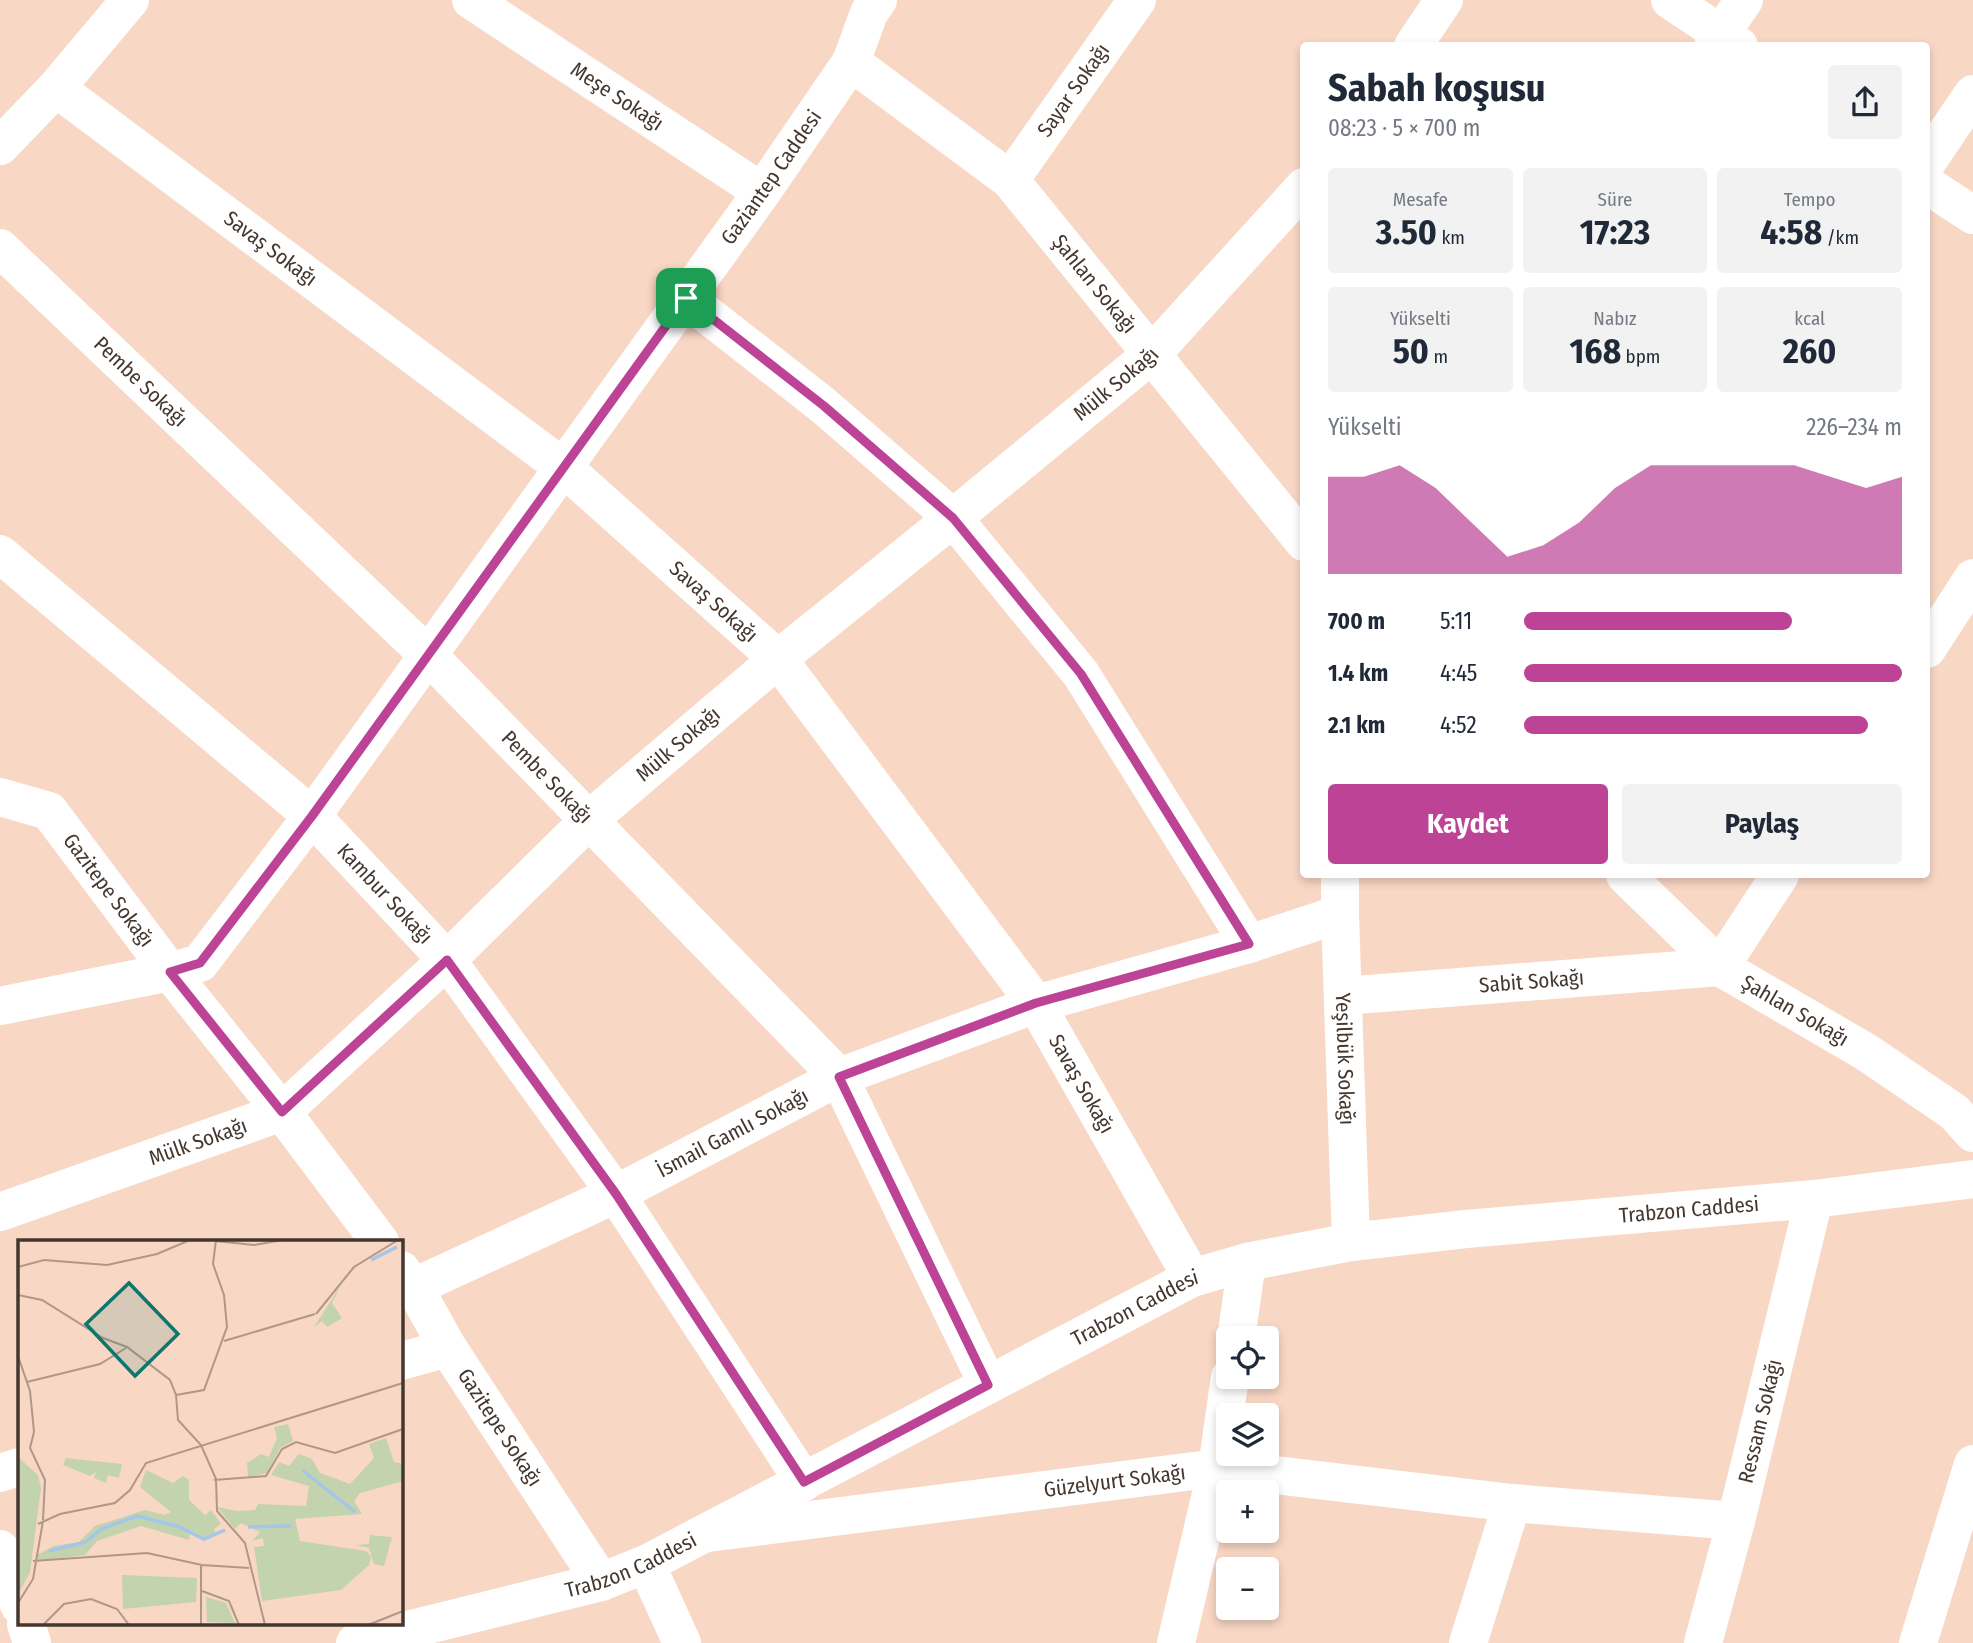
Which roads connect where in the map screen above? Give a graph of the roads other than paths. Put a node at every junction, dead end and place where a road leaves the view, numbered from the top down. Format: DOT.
graph roads {
  1 [pos="130,0"];
  2 [pos="471,0"];
  3 [pos="1138,0"];
  4 [pos="1444,0"];
  5 [pos="1670,0"];
  6 [pos="1744,0"];
  7 [pos="865,4"];
  8 [pos="1725,41"];
  9 [pos="1416,42"];
  10 [pos="851,62"];
  11 [pos="56,88"];
  12 [pos="1973,94"];
  13 [pos="0,146"];
  14 [pos="1930,158"];
  15 [pos="1010,180"];
  16 [pos="1930,187"];
  17 [pos="1300,191"];
  18 [pos="762,192"];
  19 [pos="1973,215"];
  20 [pos="0,248"];
  21 [pos="686,298"];
  22 [pos="1152,354"];
  23 [pos="564,468"];
  24 [pos="953,518"];
  25 [pos="1300,537"];
  26 [pos="0,554"];
  27 [pos="1973,578"];
  28 [pos="1930,644"];
  29 [pos="428,655"];
  30 [pos="778,659"];
  31 [pos="0,797"];
  32 [pos="312,816"];
  33 [pos="590,819"];
  34 [pos="1340,878"];
  35 [pos="1628,878"];
  36 [pos="1778,878"];
  37 [pos="1340,915"];
  38 [pos="1249,944"];
  39 [pos="447,960"];
  40 [pos="1720,967"];
  41 [pos="170,972"];
  42 [pos="1343,996"];
  43 [pos="1036,1003"];
  44 [pos="0,1006"];
  45 [pos="839,1077"];
  46 [pos="282,1112"];
  47 [pos="1973,1133"];
  48 [pos="1973,1179"];
  49 [pos="616,1194"];
  50 [pos="1814,1199"];
  51 [pos="0,1212"];
  52 [pos="378,1240"];
  53 [pos="1351,1242"];
  54 [pos="1247,1262"];
  55 [pos="1192,1278"];
  56 [pos="407,1279"];
  57 [pos="1238,1326"];
  58 [pos="448,1348"];
  59 [pos="402,1361"];
  60 [pos="988,1385"];
  61 [pos="1228,1389"];
  62 [pos="1973,1464"];
  63 [pos="18,1467"];
  64 [pos="1217,1468"];
  65 [pos="0,1473"];
  66 [pos="804,1482"];
  67 [pos="1512,1503"];
  68 [pos="1737,1521"];
  69 [pos="703,1533"];
  70 [pos="0,1549"];
  71 [pos="646,1564"];
  72 [pos="601,1582"];
  73 [pos="18,1602"];
  74 [pos="27,1626"];
  75 [pos="32,1643"];
  76 [pos="355,1643"];
  77 [pos="682,1643"];
  78 [pos="1176,1643"];
  79 [pos="1468,1643"];
  80 [pos="1703,1643"];
  81 [pos="1918,1643"];
  1 -- 11 [label="street"];
  2 -- 18 [label="street, Meşe Sokağı"];
  3 -- 15 [label="street, Sayar Sokağı"];
  4 -- 9 [label="street"];
  5 -- 8 [label="street"];
  6 -- 8 [label="street"];
  7 -- 10 [label="street, Gaziantep Caddesi"];
  10 -- 15 [label="street, Şahlan Sokağı"];
  10 -- 18 [label="street, Gaziantep Caddesi"];
  11 -- 13 [label="street"];
  11 -- 23 [label="street, Savaş Sokağı"];
  12 -- 14 [label="street"];
  15 -- 22 [label="street, Şahlan Sokağı"];
  16 -- 19 [label="street"];
  17 -- 22 [label="street, Mülk Sokağı"];
  18 -- 21 [label="street, Gaziantep Caddesi"];
  20 -- 29 [label="street, Pembe Sokağı"];
  21 -- 23 [label="street, Gaziantep Caddesi"];
  21 -- 24 [label="street"];
  22 -- 24 [label="street, Mülk Sokağı"];
  22 -- 25 [label="street, Şahlan Sokağı"];
  23 -- 29 [label="street, Gaziantep Caddesi"];
  23 -- 30 [label="street, Savaş Sokağı"];
  24 -- 30 [label="street, Mülk Sokağı"];
  24 -- 38 [label="street"];
  26 -- 32 [label="street, Kambur Sokağı"];
  27 -- 28 [label="street"];
  29 -- 32 [label="street, Gaziantep Caddesi"];
  29 -- 33 [label="street, Pembe Sokağı"];
  30 -- 33 [label="street, Mülk Sokağı"];
  30 -- 43 [label="street, Savaş Sokağı"];
  31 -- 41 [label="street, Gazitepe Sokağı"];
  32 -- 39 [label="street, Kambur Sokağı"];
  32 -- 41 [label="street, Gaziantep Caddesi"];
  33 -- 39 [label="street, Mülk Sokağı"];
  33 -- 45 [label="street, Pembe Sokağı"];
  34 -- 37 [label="street, Yeşilbük Sokağı"];
  35 -- 40 [label="street, Şahlan Sokağı"];
  36 -- 40 [label="street"];
  37 -- 38 [label="street, İsmail Gamlı Sokağı"];
  37 -- 42 [label="street, Yeşilbük Sokağı"];
  38 -- 43 [label="street, İsmail Gamlı Sokağı"];
  39 -- 46 [label="street, Mülk Sokağı"];
  39 -- 49 [label="street, Kambur Sokağı"];
  40 -- 42 [label="street, Sabit Sokağı"];
  40 -- 47 [label="street, Şahlan Sokağı"];
  41 -- 44 [label="street, Gaziantep Caddesi"];
  41 -- 46 [label="street, Gazitepe Sokağı"];
  42 -- 53 [label="street, Yeşilbük Sokağı"];
  43 -- 45 [label="street, İsmail Gamlı Sokağı"];
  43 -- 55 [label="street, Savaş Sokağı"];
  45 -- 49 [label="street, İsmail Gamlı Sokağı"];
  45 -- 60 [label="street, Pembe Sokağı"];
  46 -- 51 [label="street, Mülk Sokağı"];
  46 -- 52 [label="street, Gazitepe Sokağı"];
  48 -- 50 [label="street, Trabzon Caddesi"];
  49 -- 56 [label="street, İsmail Gamlı Sokağı"];
  49 -- 66 [label="street, Kambur Sokağı"];
  50 -- 53 [label="street, Trabzon Caddesi"];
  50 -- 68 [label="street, Ressam Sokağı"];
  53 -- 54 [label="street, Trabzon Caddesi"];
  54 -- 55 [label="street, Trabzon Caddesi"];
  54 -- 57 [label="street"];
  55 -- 60 [label="street, Trabzon Caddesi"];
  56 -- 58 [label="street, Gazitepe Sokağı"];
  58 -- 59 [label="street"];
  58 -- 72 [label="street, Gazitepe Sokağı"];
  60 -- 66 [label="street, Trabzon Caddesi"];
  61 -- 64 [label="street"];
  62 -- 81 [label="street"];
  63 -- 65 [label="street"];
  64 -- 67 [label="street, Güzelyurt Sokağı"];
  64 -- 69 [label="street, Güzelyurt Sokağı"];
  64 -- 78 [label="street"];
  66 -- 69 [label="street, Trabzon Caddesi"];
  67 -- 68 [label="street, Güzelyurt Sokağı"];
  67 -- 79 [label="street"];
  68 -- 80 [label="street, Ressam Sokağı"];
  69 -- 71 [label="street, Trabzon Caddesi"];
  70 -- 73 [label="street"];
  71 -- 72 [label="street, Trabzon Caddesi"];
  71 -- 77 [label="street"];
  72 -- 76 [label="street, Trabzon Caddesi"];
  74 -- 75 [label="street"];
}
